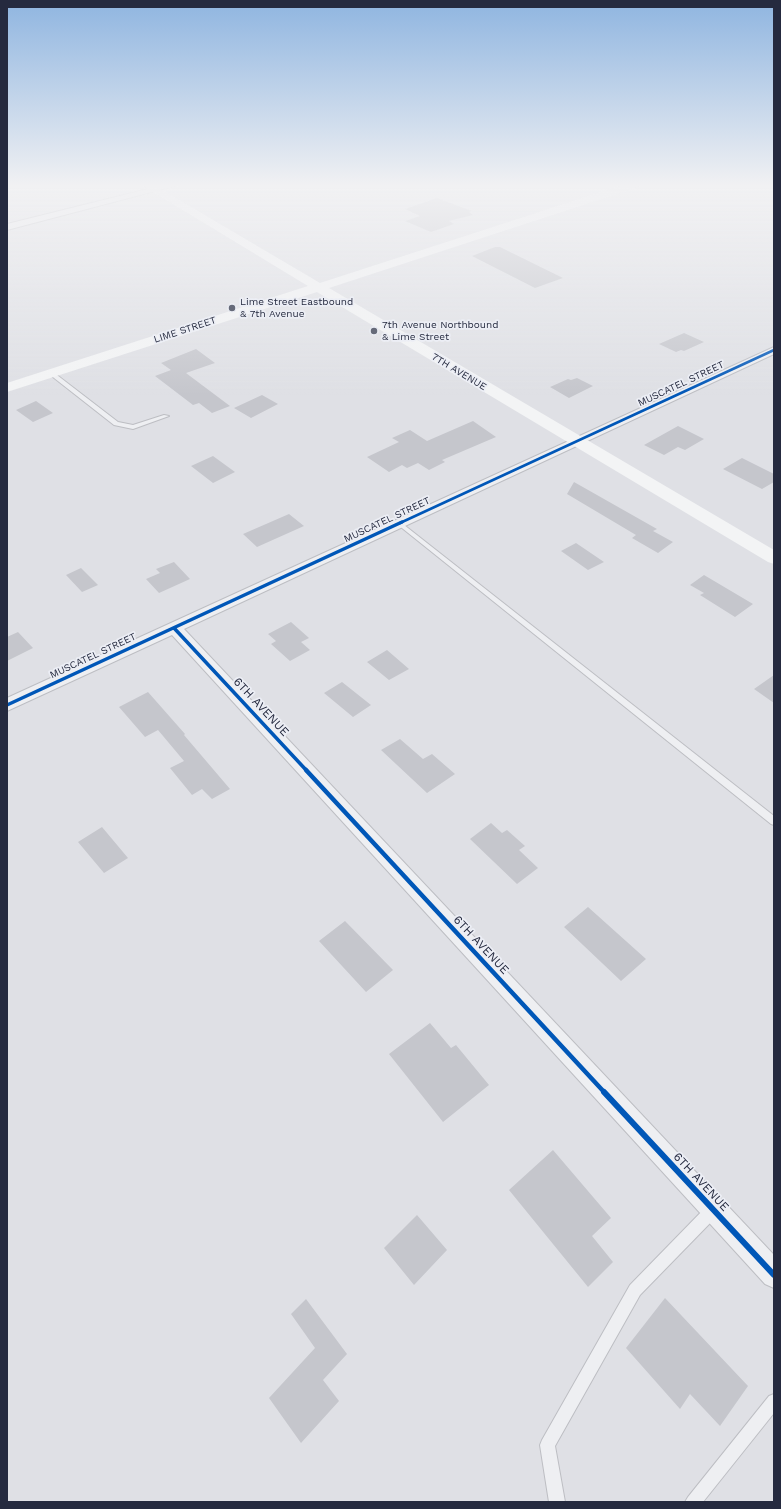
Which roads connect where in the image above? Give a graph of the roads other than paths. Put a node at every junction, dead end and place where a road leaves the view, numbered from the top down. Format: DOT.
graph roads {
  1 [pos="263,254"];
  2 [pos="419,254"];
  3 [pos="318,287"];
  4 [pos="774,350"];
  5 [pos="51,374"];
  6 [pos="7,388"];
  7 [pos="166,416"];
  8 [pos="576,441"];
  9 [pos="399,523"];
  10 [pos="774,558"];
  11 [pos="174,628"];
  12 [pos="7,705"];
  13 [pos="774,821"];
  14 [pos="713,1210"];
  15 [pos="774,1275"];
  16 [pos="774,1402"];
  17 [pos="557,1502"];
  18 [pos="693,1502"];
  1 -- 3 [label="street, 7TH AVENUE"];
  2 -- 3 [label="street, LIME STREET"];
  3 -- 5 [label="street, LIME STREET"];
  3 -- 8 [label="street, 7TH AVENUE"];
  4 -- 8 [label="street, MUSCATEL STREET"];
  5 -- 6 [label="street, LIME STREET"];
  5 -- 7 [label="lane"];
  8 -- 9 [label="street, MUSCATEL STREET"];
  8 -- 10 [label="street, 7TH AVENUE"];
  9 -- 11 [label="street, MUSCATEL STREET"];
  9 -- 13 [label="lane"];
  11 -- 12 [label="street, MUSCATEL STREET"];
  11 -- 14 [label="street, 6TH AVENUE"];
  14 -- 15 [label="street, 6TH AVENUE"];
  14 -- 17 [label="lane"];
  16 -- 18 [label="lane"];
}
